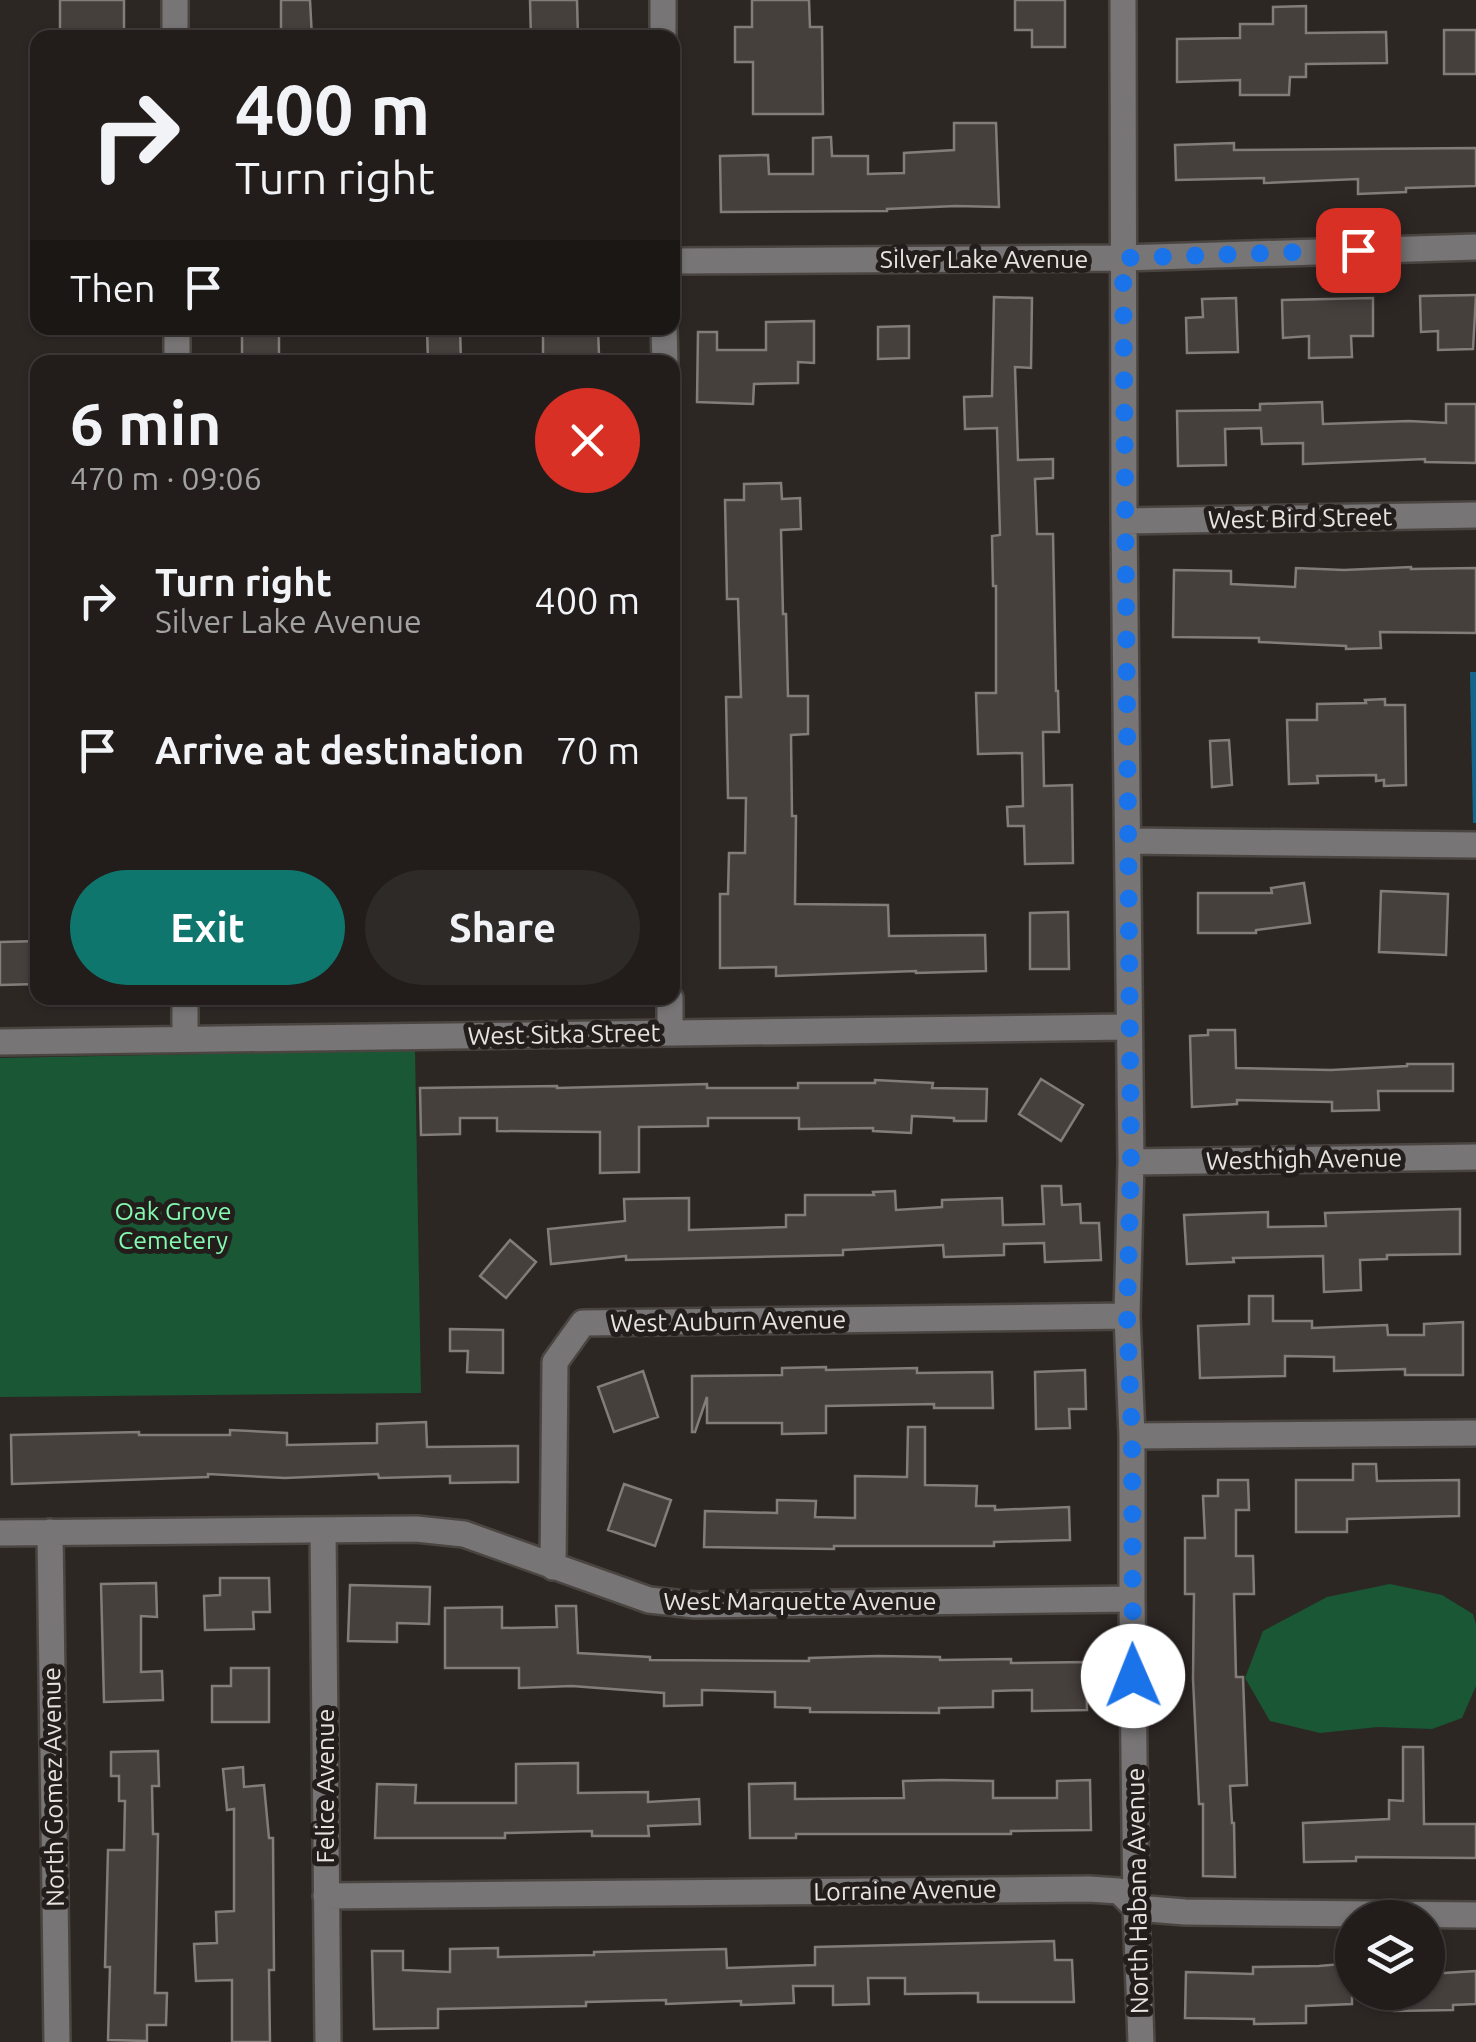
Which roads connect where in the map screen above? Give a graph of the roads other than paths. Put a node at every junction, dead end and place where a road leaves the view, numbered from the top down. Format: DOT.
graph roads {
  1 [pos="175,0"];
  2 [pos="663,0"];
  3 [pos="1124,0"];
  4 [pos="175,30"];
  5 [pos="663,30"];
  6 [pos="1476,246"];
  7 [pos="1123,258"];
  8 [pos="680,261"];
  9 [pos="1476,515"];
  10 [pos="1124,521"];
  11 [pos="1129,841"];
  12 [pos="1476,844"];
  13 [pos="185,1005"];
  14 [pos="670,1005"];
  15 [pos="1129,1027"];
  16 [pos="670,1032"];
  17 [pos="185,1040"];
  18 [pos="0,1042"];
  19 [pos="1476,1157"];
  20 [pos="1131,1162"];
  21 [pos="1127,1316"];
  22 [pos="1476,1433"];
  23 [pos="1132,1436"];
  24 [pos="323,1530"];
  25 [pos="50,1532"];
  26 [pos="0,1533"];
  27 [pos="553,1567"];
  28 [pos="1132,1599"];
  29 [pos="326,1896"];
  30 [pos="1136,1908"];
  31 [pos="1476,1915"];
  32 [pos="56,2042"];
  33 [pos="328,2042"];
  34 [pos="1141,2042"];
  1 -- 4 [label="street"];
  2 -- 5 [label="street"];
  3 -- 7 [label="street, North Habana Avenue"];
  6 -- 7 [label="street, Silver Lake Avenue"];
  7 -- 8 [label="street, Silver Lake Avenue"];
  7 -- 10 [label="street, North Habana Avenue"];
  9 -- 10 [label="street, West Bird Street"];
  10 -- 11 [label="street, North Habana Avenue"];
  11 -- 12 [label="street"];
  11 -- 15 [label="street, North Habana Avenue"];
  13 -- 17 [label="street"];
  14 -- 16 [label="street"];
  15 -- 16 [label="street, West Sitka Street"];
  15 -- 20 [label="street, North Habana Avenue"];
  16 -- 17 [label="street, West Sitka Street"];
  17 -- 18 [label="street, West Sitka Street"];
  19 -- 20 [label="street, Westhigh Avenue"];
  20 -- 21 [label="street, North Habana Avenue"];
  21 -- 23 [label="street, North Habana Avenue"];
  21 -- 27 [label="street, West Auburn Avenue"];
  22 -- 23 [label="street"];
  23 -- 28 [label="street, North Habana Avenue"];
  24 -- 25 [label="street, West Marquette Avenue"];
  24 -- 27 [label="street, West Marquette Avenue"];
  24 -- 29 [label="street, Felice Avenue"];
  25 -- 26 [label="street, West Marquette Avenue"];
  25 -- 32 [label="street, North Gomez Avenue"];
  27 -- 28 [label="street, West Marquette Avenue"];
  28 -- 30 [label="street, North Habana Avenue"];
  29 -- 30 [label="street, Lorraine Avenue"];
  29 -- 33 [label="street, Felice Avenue"];
  30 -- 31 [label="street, Lorraine Avenue"];
  30 -- 34 [label="street, North Habana Avenue"];
}
